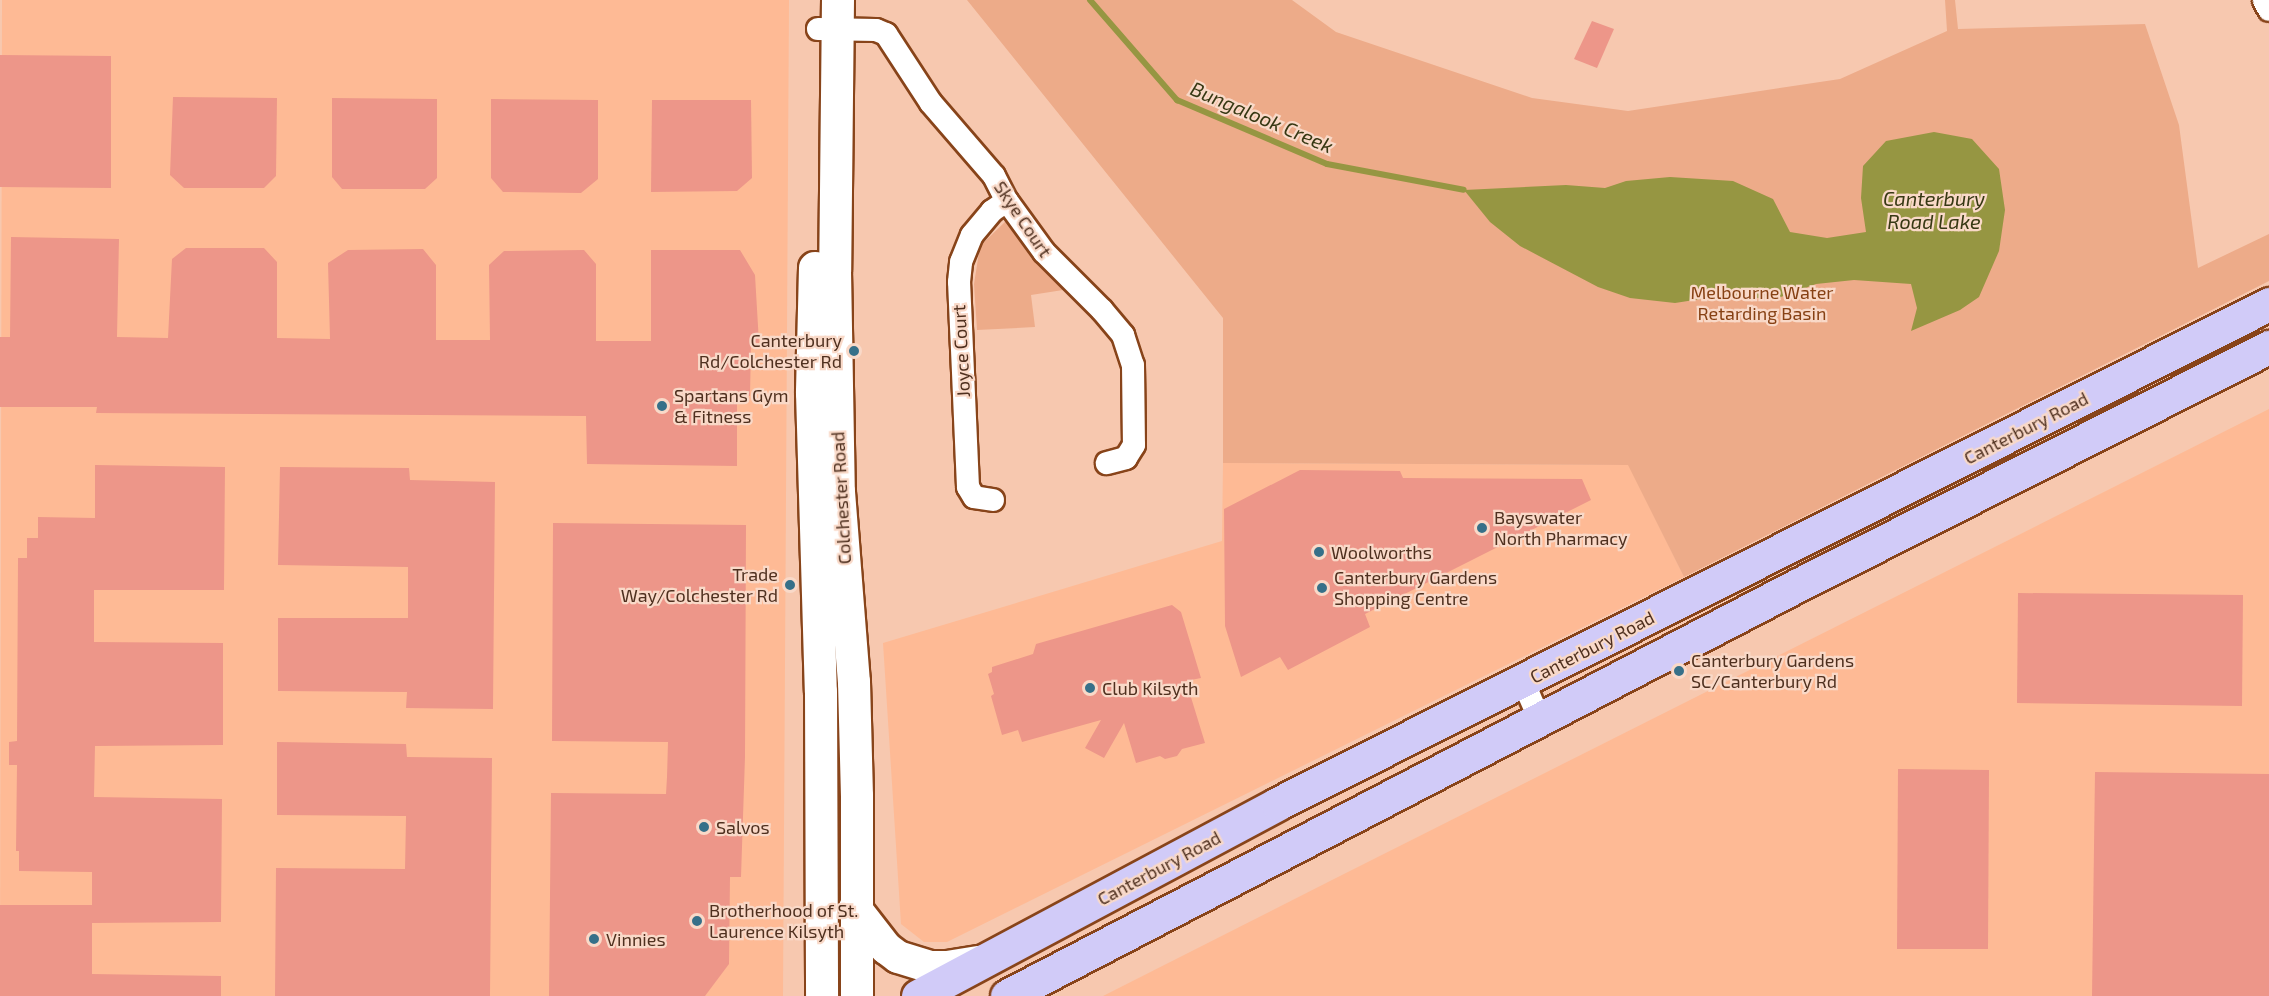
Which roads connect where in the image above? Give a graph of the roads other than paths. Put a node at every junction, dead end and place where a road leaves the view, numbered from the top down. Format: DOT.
graph roads {
  1 [pos="2264,0"];
  2 [pos="2269,10"];
  3 [pos="828,14"];
  4 [pos="1007,201"];
  5 [pos="2269,304"];
  6 [pos="2269,347"];
  7 [pos="2173,353"];
  8 [pos="2190,387"];
  9 [pos="1107,463"];
  10 [pos="982,496"];
  11 [pos="1523,681"];
  12 [pos="1539,718"];
  13 [pos="1229,830"];
  14 [pos="1199,846"];
  15 [pos="1250,871"];
  16 [pos="1221,886"];
  17 [pos="855,908"];
  18 [pos="986,962"];
  19 [pos="822,996"];
  20 [pos="857,996"];
  21 [pos="918,996"];
  22 [pos="1007,996"];
  1 -- 2 [label="street"];
  3 -- 4 [label="street, Skye Court"];
  3 -- 17 [label="main road, Colchester Road"];
  3 -- 19 [label="main road, Colchester Road"];
  4 -- 9 [label="street, Skye Court"];
  4 -- 10 [label="street, Joyce Court"];
  5 -- 7 [label="main road, Canterbury Road"];
  6 -- 8 [label="main road, Canterbury Road"];
  7 -- 8 [label="main road"];
  7 -- 11 [label="main road, Canterbury Road"];
  8 -- 12 [label="main road, Canterbury Road"];
  11 -- 12 [label="street"];
  11 -- 13 [label="main road, Canterbury Road"];
  12 -- 15 [label="main road, Canterbury Road"];
  13 -- 14 [label="main road, Canterbury Road"];
  13 -- 15 [label="main road"];
  14 -- 16 [label="main road"];
  14 -- 18 [label="main road, Canterbury Road"];
  15 -- 16 [label="main road, Canterbury Road"];
  16 -- 22 [label="main road, Canterbury Road"];
  17 -- 18 [label="main road"];
  17 -- 20 [label="main road, Colchester Road"];
  18 -- 21 [label="main road, Canterbury Road"];
}
